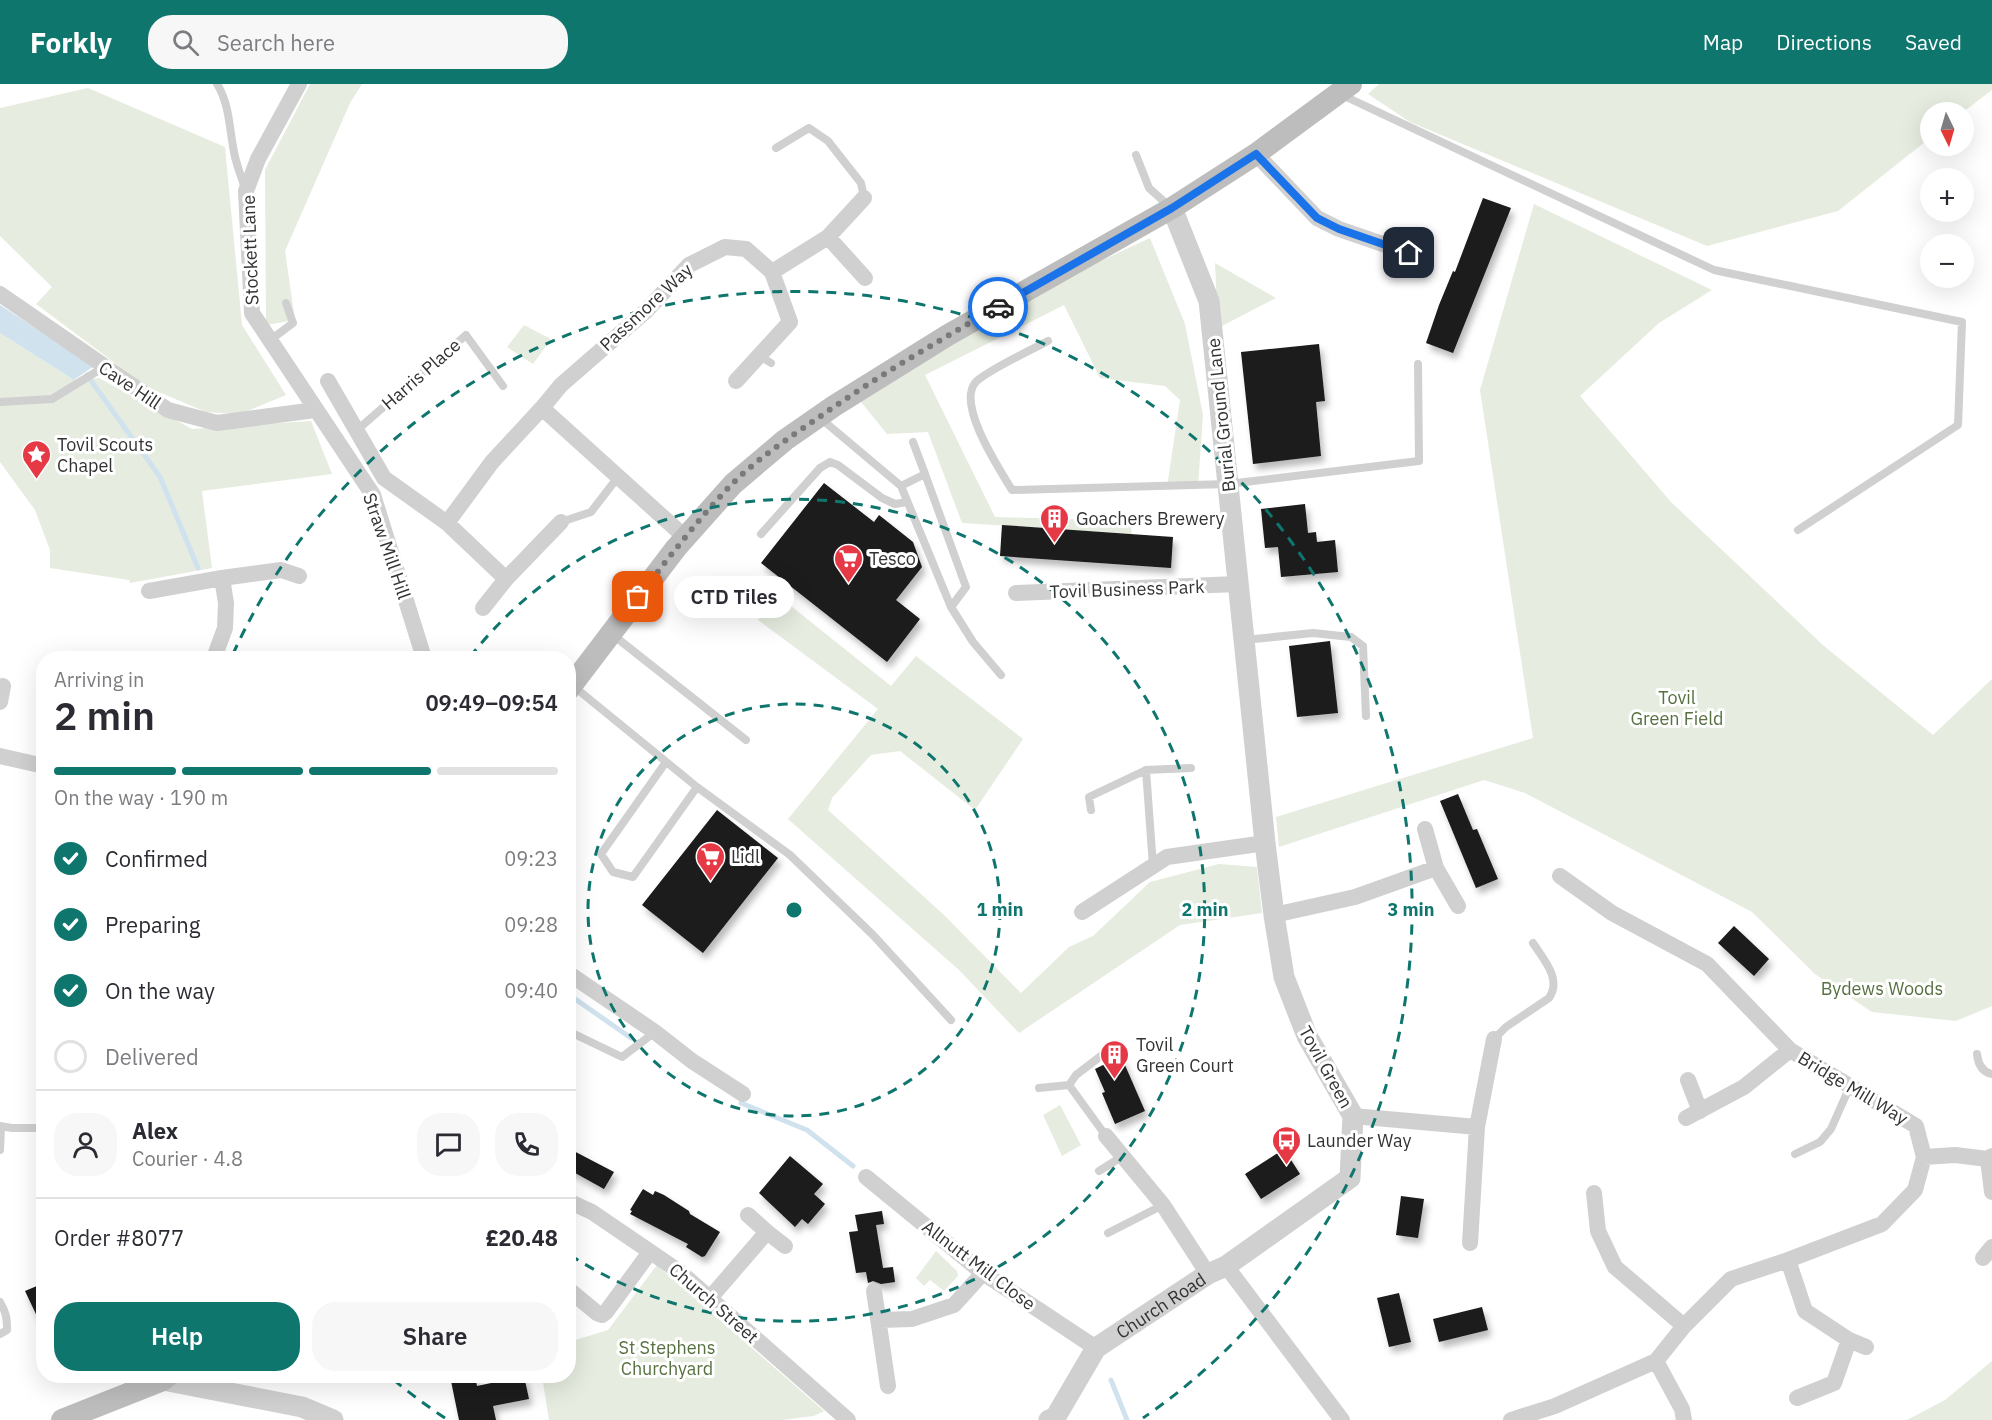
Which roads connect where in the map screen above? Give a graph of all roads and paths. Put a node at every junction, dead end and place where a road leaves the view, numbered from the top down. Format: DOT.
graph roads {
  1 [pos="217,84"];
  2 [pos="299,84"];
  3 [pos="1345,89"];
  4 [pos="776,148"];
  5 [pos="1256,154"];
  6 [pos="1136,156"];
  7 [pos="246,191"];
  8 [pos="864,198"];
  9 [pos="1172,208"];
  10 [pos="828,237"];
  11 [pos="1409,253"];
  12 [pos="772,272"];
  13 [pos="865,278"];
  14 [pos="0,294"];
  15 [pos="286,303"];
  16 [pos="269,341"];
  17 [pos="1048,341"];
  18 [pos="1418,364"];
  19 [pos="104,368"];
  20 [pos="328,381"];
  21 [pos="736,381"];
  22 [pos="503,386"];
  23 [pos="0,402"];
  24 [pos="542,408"];
  25 [pos="315,410"];
  26 [pos="819,417"];
  27 [pos="355,431"];
  28 [pos="913,442"];
  29 [pos="925,474"];
  30 [pos="618,477"];
  31 [pos="1228,484"];
  32 [pos="901,486"];
  33 [pos="907,502"];
  34 [pos="561,522"];
  35 [pos="447,523"];
  36 [pos="1798,530"];
  37 [pos="760,534"];
  38 [pos="686,538"];
  39 [pos="299,576"];
  40 [pos="222,578"];
  41 [pos="506,579"];
  42 [pos="1237,584"];
  43 [pos="149,591"];
  44 [pos="1016,593"];
  45 [pos="951,607"];
  46 [pos="483,608"];
  47 [pos="610,633"];
  48 [pos="1243,640"];
  49 [pos="217,651"];
  50 [pos="422,651"];
  51 [pos="1001,675"];
  52 [pos="576,679"];
  53 [pos="576,692"];
  54 [pos="1366,716"];
  55 [pos="746,740"];
  56 [pos="0,756"];
  57 [pos="666,762"];
  58 [pos="36,764"];
  59 [pos="1191,768"];
  60 [pos="1146,770"];
  61 [pos="697,788"];
  62 [pos="1090,810"];
  63 [pos="1425,829"];
  64 [pos="1265,843"];
  65 [pos="1153,866"];
  66 [pos="1436,868"];
  67 [pos="1560,876"];
  68 [pos="1458,906"];
  69 [pos="1082,912"];
  70 [pos="1274,915"];
  71 [pos="1533,943"];
  72 [pos="576,978"];
  73 [pos="951,1020"];
  74 [pos="655,1032"];
  75 [pos="576,1034"];
  76 [pos="1494,1039"];
  77 [pos="1110,1049"];
  78 [pos="1790,1050"];
  79 [pos="1977,1054"];
  80 [pos="1992,1074"];
  81 [pos="1688,1080"];
  82 [pos="1068,1085"];
  83 [pos="1850,1086"];
  84 [pos="1039,1088"];
  85 [pos="742,1094"];
  86 [pos="1353,1116"];
  87 [pos="1,1126"];
  88 [pos="1477,1127"];
  89 [pos="36,1128"];
  90 [pos="1106,1136"];
  91 [pos="0,1150"];
  92 [pos="1795,1154"];
  93 [pos="1123,1156"];
  94 [pos="1990,1157"];
  95 [pos="1924,1158"];
  96 [pos="1099,1171"];
  97 [pos="866,1177"];
  98 [pos="1992,1192"];
  99 [pos="1594,1193"];
  100 [pos="576,1205"];
  101 [pos="1162,1205"];
  102 [pos="748,1215"];
  103 [pos="767,1232"];
  104 [pos="1108,1233"];
  105 [pos="1470,1243"];
  106 [pos="784,1246"];
  107 [pos="650,1252"];
  108 [pos="1788,1260"];
  109 [pos="1217,1270"];
  110 [pos="983,1273"];
  111 [pos="874,1291"];
  112 [pos="576,1296"];
  113 [pos="710,1298"];
  114 [pos="0,1302"];
  115 [pos="879,1320"];
  116 [pos="1684,1326"];
  117 [pos="0,1334"];
  118 [pos="1849,1340"];
  119 [pos="1866,1347"];
  120 [pos="1096,1348"];
  121 [pos="1656,1361"];
  122 [pos="154,1383"];
  123 [pos="189,1383"];
  124 [pos="888,1386"];
  125 [pos="1797,1398"];
  126 [pos="62,1420"];
  127 [pos="333,1420"];
  128 [pos="848,1420"];
  129 [pos="1049,1420"];
  130 [pos="1342,1420"];
  131 [pos="1510,1420"];
  132 [pos="1684,1420"];
  1 -- 7 [label="lane"];
  2 -- 7 [label="street, Stockett Lane"];
  3 -- 5 [label="main road"];
  3 -- 36 [label="lane"];
  4 -- 8 [label="lane"];
  5 -- 9 [label="main road"];
  5 -- 11 [label="street"];
  6 -- 9 [label="lane"];
  7 -- 16 [label="street, Stockett Lane"];
  8 -- 10 [label="street"];
  9 -- 26 [label="main road"];
  9 -- 31 [label="street, Burial Ground Lane"];
  10 -- 12 [label="street"];
  10 -- 13 [label="street"];
  12 -- 21 [label="street, Passmore Way"];
  12 -- 24 [label="street, Passmore Way"];
  14 -- 19 [label="street, Cave Hill"];
  15 -- 16 [label="lane"];
  16 -- 25 [label="street, Stockett Lane"];
  17 -- 31 [label="lane"];
  18 -- 31 [label="lane"];
  19 -- 23 [label="lane"];
  19 -- 25 [label="street, Cave Hill"];
  20 -- 27 [label="street"];
  22 -- 27 [label="lane, Harris Place"];
  24 -- 30 [label="street"];
  24 -- 35 [label="street, Passmore Way"];
  25 -- 50 [label="street, Straw Mill Hill"];
  26 -- 32 [label="lane"];
  26 -- 38 [label="main road"];
  27 -- 35 [label="street"];
  28 -- 29 [label="lane"];
  29 -- 32 [label="lane"];
  29 -- 45 [label="lane"];
  30 -- 34 [label="lane"];
  30 -- 38 [label="street"];
  31 -- 42 [label="street, Burial Ground Lane"];
  32 -- 33 [label="lane"];
  33 -- 37 [label="lane"];
  33 -- 45 [label="lane"];
  34 -- 41 [label="street"];
  35 -- 41 [label="street"];
  38 -- 47 [label="main road"];
  39 -- 40 [label="street"];
  40 -- 43 [label="street"];
  40 -- 49 [label="street"];
  41 -- 46 [label="street"];
  42 -- 44 [label="street, Tovil Business Park"];
  42 -- 48 [label="street, Burial Ground Lane"];
  45 -- 51 [label="lane"];
  47 -- 52 [label="main road"];
  47 -- 55 [label="lane"];
  48 -- 54 [label="lane"];
  48 -- 64 [label="street, Burial Ground Lane"];
  53 -- 57 [label="lane"];
  56 -- 58 [label="street"];
  57 -- 61 [label="lane"];
  57 -- 61 [label="lane"];
  59 -- 60 [label="lane"];
  60 -- 62 [label="lane"];
  60 -- 65 [label="lane"];
  61 -- 73 [label="lane"];
  63 -- 66 [label="street"];
  64 -- 65 [label="street"];
  64 -- 70 [label="street, Tovil Green"];
  65 -- 69 [label="street"];
  66 -- 68 [label="street"];
  66 -- 70 [label="street"];
  67 -- 78 [label="street, Bridge Mill Way"];
  70 -- 86 [label="street, Tovil Green"];
  71 -- 76 [label="lane"];
  72 -- 74 [label="street"];
  74 -- 75 [label="lane"];
  74 -- 85 [label="street"];
  76 -- 88 [label="street"];
  77 -- 82 [label="lane"];
  78 -- 81 [label="street"];
  78 -- 83 [label="street, Bridge Mill Way"];
  79 -- 80 [label="lane"];
  82 -- 84 [label="lane"];
  82 -- 90 [label="lane"];
  83 -- 92 [label="lane"];
  83 -- 95 [label="street, Bridge Mill Way"];
  86 -- 88 [label="street"];
  86 -- 109 [label="street, Tovil Green"];
  87 -- 89 [label="lane"];
  87 -- 91 [label="lane"];
  88 -- 105 [label="street"];
  90 -- 93 [label="street"];
  93 -- 96 [label="lane"];
  93 -- 101 [label="street"];
  94 -- 95 [label="street"];
  94 -- 98 [label="street"];
  95 -- 108 [label="street, Bridge Mill Way"];
  97 -- 110 [label="street, Allnutt Mill Close"];
  99 -- 116 [label="street"];
  100 -- 107 [label="street, Church Street"];
  101 -- 104 [label="lane"];
  101 -- 109 [label="street"];
  102 -- 103 [label="street"];
  103 -- 106 [label="street"];
  103 -- 113 [label="street"];
  107 -- 112 [label="street"];
  107 -- 113 [label="street, Church Street"];
  108 -- 116 [label="street, Bridge Mill Way"];
  108 -- 118 [label="street"];
  109 -- 120 [label="street, Church Road"];
  109 -- 130 [label="street"];
  110 -- 115 [label="street"];
  110 -- 120 [label="street, Allnutt Mill Close"];
  111 -- 115 [label="street"];
  113 -- 128 [label="street, Church Street"];
  114 -- 117 [label="lane"];
  115 -- 124 [label="street"];
  116 -- 121 [label="street, Bridge Mill Way"];
  118 -- 119 [label="street"];
  118 -- 125 [label="street"];
  120 -- 129 [label="street"];
  121 -- 131 [label="street, Bridge Mill Way"];
  121 -- 132 [label="street"];
  122 -- 126 [label="main road"];
  123 -- 127 [label="street"];
}
